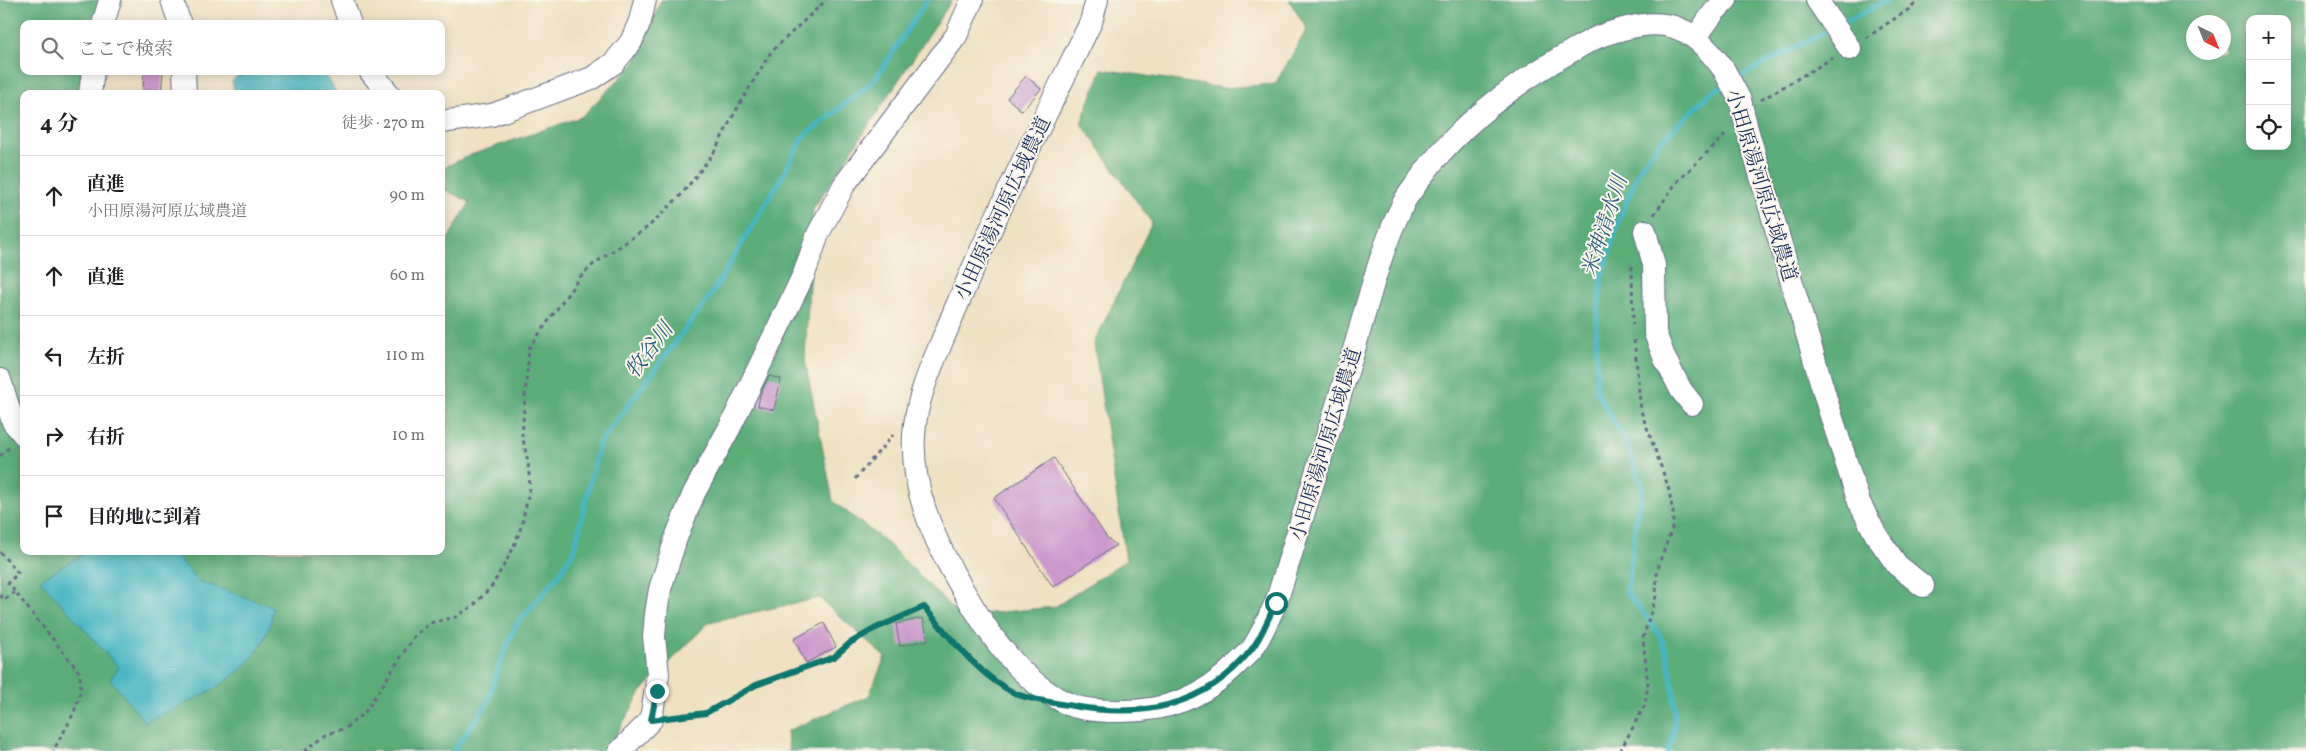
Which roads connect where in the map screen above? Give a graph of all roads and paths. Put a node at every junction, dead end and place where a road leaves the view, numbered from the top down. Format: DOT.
graph roads {
  1 [pos="110,0"];
  2 [pos="172,0"];
  3 [pos="342,0"];
  4 [pos="645,0"];
  5 [pos="826,0"];
  6 [pos="972,0"];
  7 [pos="1097,0"];
  8 [pos="1726,0"];
  9 [pos="1817,0"];
  10 [pos="1918,0"];
  11 [pos="104,20"];
  12 [pos="179,20"];
  13 [pos="349,20"];
  14 [pos="1696,37"];
  15 [pos="1848,45"];
  16 [pos="92,75"];
  17 [pos="184,75"];
  18 [pos="373,75"];
  19 [pos="91,90"];
  20 [pos="185,90"];
  21 [pos="386,90"];
  22 [pos="1757,104"];
  23 [pos="445,121"];
  24 [pos="1740,129"];
  25 [pos="1645,231"];
  26 [pos="1633,263"];
  27 [pos="0,380"];
  28 [pos="1692,404"];
  29 [pos="915,425"];
  30 [pos="20,430"];
  31 [pos="855,479"];
  32 [pos="0,552"];
  33 [pos="1923,586"];
  34 [pos="14,592"];
  35 [pos="0,595"];
  36 [pos="1015,694"];
  37 [pos="651,720"];
  38 [pos="53,751"];
  39 [pos="305,751"];
  40 [pos="620,751"];
  41 [pos="1620,751"];
  1 -- 11 [label="street"];
  2 -- 12 [label="street"];
  3 -- 13 [label="street"];
  4 -- 23 [label="street"];
  5 -- 39 [label="path"];
  6 -- 37 [label="street"];
  7 -- 29 [label="street, 小田原湯河原広域農道"];
  8 -- 14 [label="street"];
  9 -- 15 [label="street"];
  10 -- 15 [label="path"];
  14 -- 24 [label="street, 小田原湯河原広域農道, bridge"];
  14 -- 29 [label="street, 小田原湯河原広域農道"];
  15 -- 22 [label="path"];
  16 -- 19 [label="street"];
  17 -- 20 [label="street"];
  18 -- 21 [label="street"];
  24 -- 25 [label="path"];
  24 -- 33 [label="street, 小田原湯河原広域農道"];
  25 -- 28 [label="street"];
  26 -- 41 [label="path"];
  27 -- 30 [label="street"];
  29 -- 31 [label="path"];
  32 -- 34 [label="path"];
  34 -- 35 [label="path"];
  34 -- 38 [label="path"];
  36 -- 37 [label="path"];
  37 -- 40 [label="street"];
}
